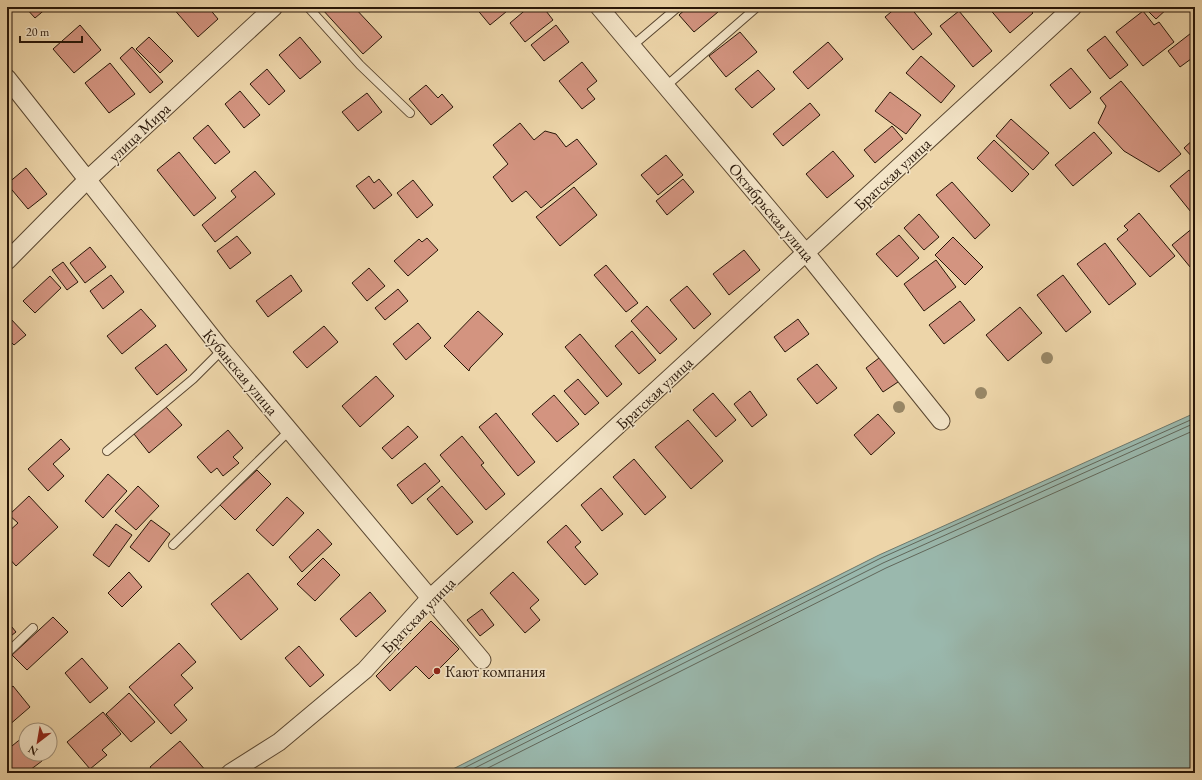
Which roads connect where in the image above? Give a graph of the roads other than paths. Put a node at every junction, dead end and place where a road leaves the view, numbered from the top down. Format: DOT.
graph roads {
  1 [pos="274,7"];
  2 [pos="308,7"];
  3 [pos="599,7"];
  4 [pos="678,7"];
  5 [pos="757,7"];
  6 [pos="1073,7"];
  7 [pos="631,47"];
  8 [pos="7,78"];
  9 [pos="665,87"];
  10 [pos="410,113"];
  11 [pos="88,179"];
  12 [pos="806,253"];
  13 [pos="7,261"];
  14 [pos="222,350"];
  15 [pos="941,421"];
  16 [pos="290,430"];
  17 [pos="107,451"];
  18 [pos="173,545"];
  19 [pos="429,599"];
  20 [pos="33,628"];
  21 [pos="7,653"];
  22 [pos="482,660"];
  23 [pos="230,773"];
  1 -- 11 [label="street, улица Мира"];
  2 -- 10 [label="lane"];
  3 -- 7 [label="street, Октябрьская улица"];
  4 -- 7 [label="lane"];
  5 -- 9 [label="lane"];
  6 -- 12 [label="street, Братская улица"];
  7 -- 9 [label="street, Октябрьская улица"];
  8 -- 11 [label="street, Кубанская улица"];
  9 -- 12 [label="street, Октябрьская улица"];
  11 -- 13 [label="street, улица Мира"];
  11 -- 14 [label="street, Кубанская улица"];
  12 -- 15 [label="street, Октябрьская улица"];
  12 -- 19 [label="street, Братская улица"];
  14 -- 16 [label="street, Кубанская улица"];
  14 -- 17 [label="lane"];
  16 -- 18 [label="lane"];
  16 -- 19 [label="street, Кубанская улица"];
  19 -- 22 [label="street, Кубанская улица"];
  19 -- 23 [label="street, Братская улица"];
  20 -- 21 [label="lane"];
}
